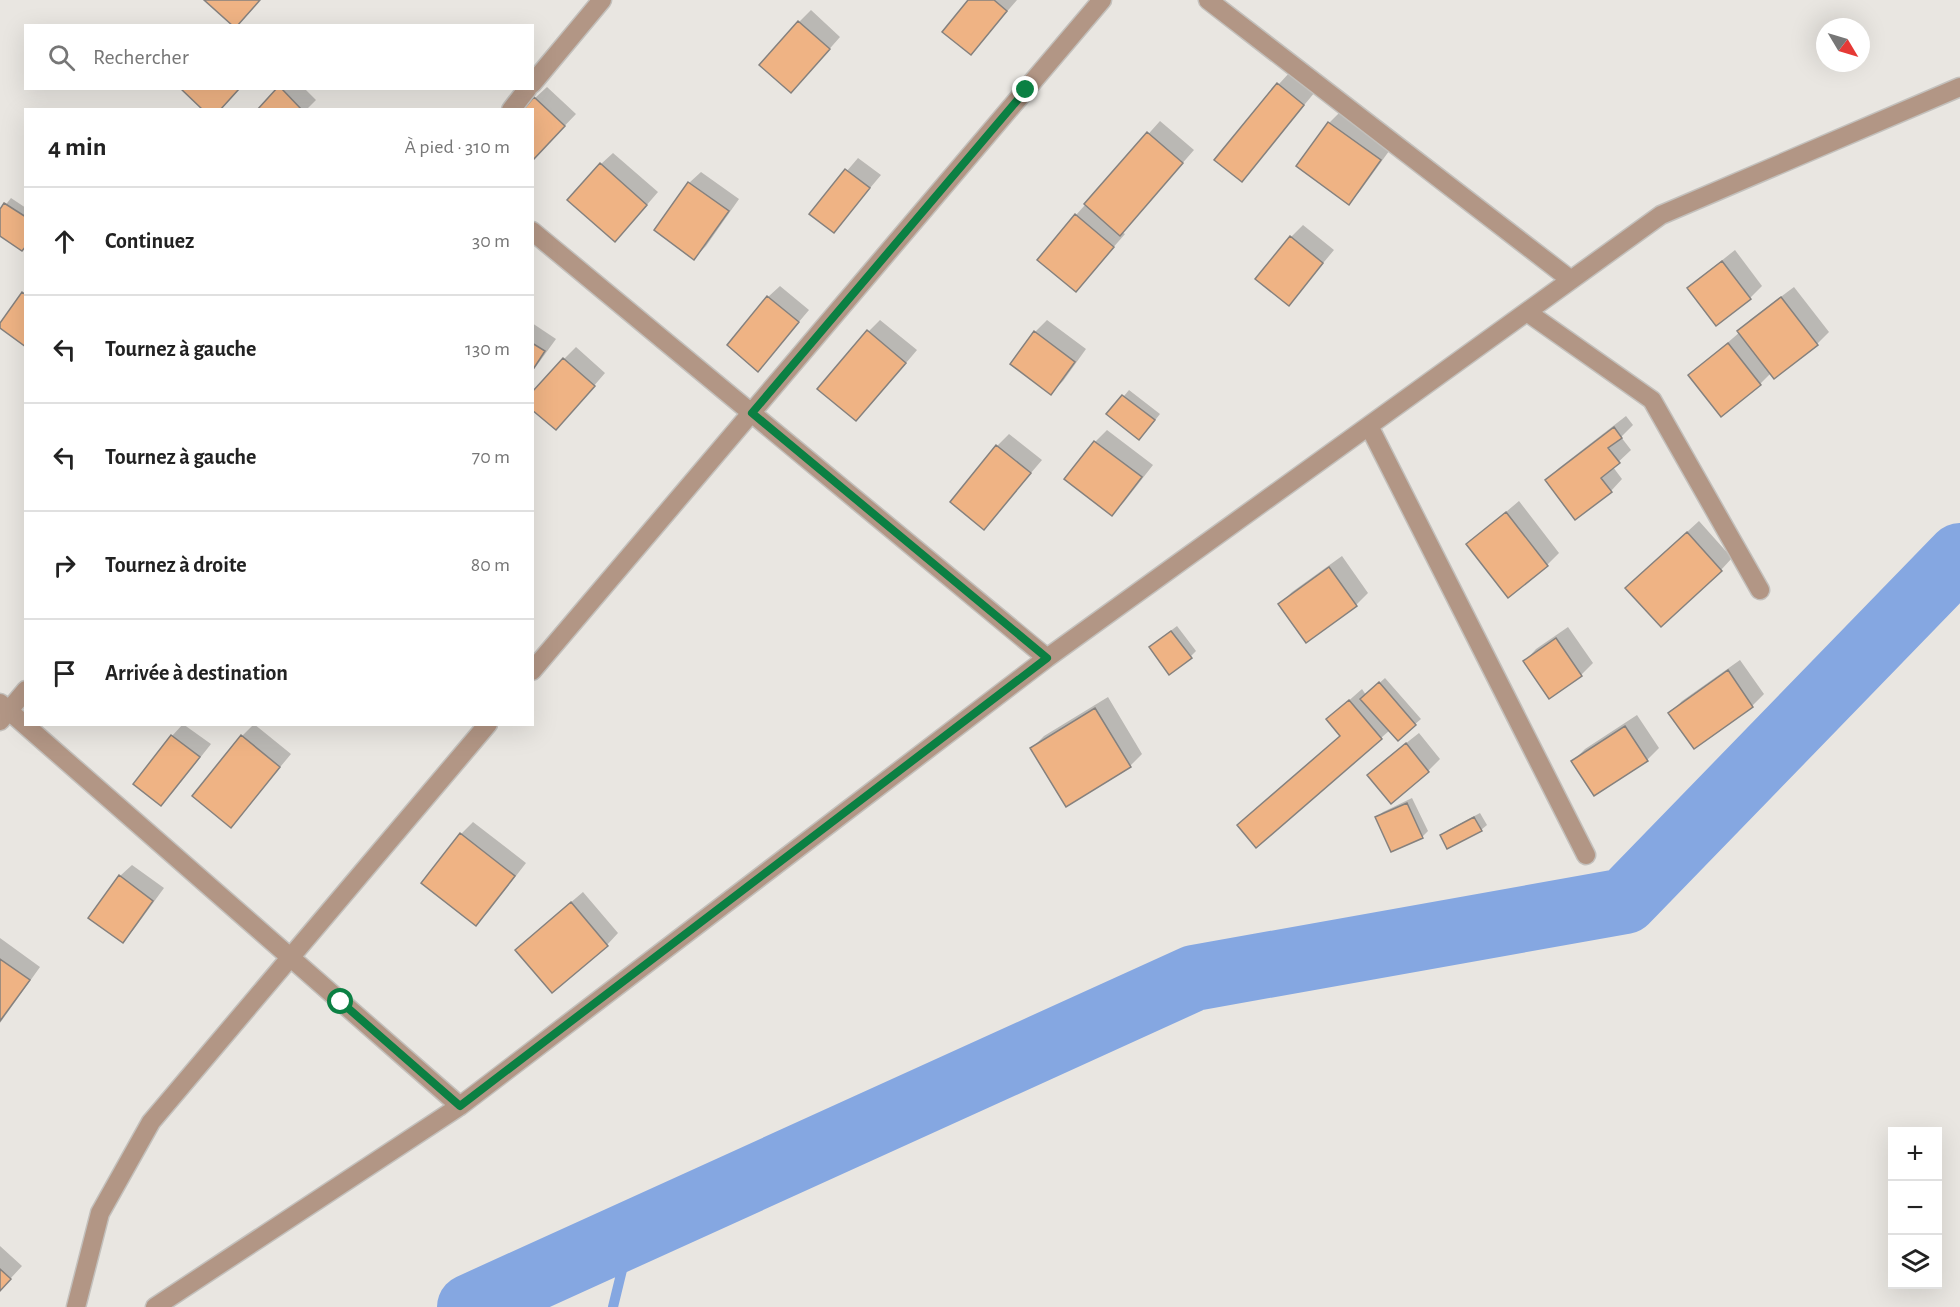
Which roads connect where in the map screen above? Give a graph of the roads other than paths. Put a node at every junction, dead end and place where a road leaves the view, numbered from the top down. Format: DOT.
graph roads {
  1 [pos="602,0"];
  2 [pos="1102,0"];
  3 [pos="1208,0"];
  4 [pos="534,82"];
  5 [pos="1960,87"];
  6 [pos="526,90"];
  7 [pos="513,108"];
  8 [pos="534,233"];
  9 [pos="1571,280"];
  10 [pos="1527,312"];
  11 [pos="752,413"];
  12 [pos="1369,426"];
  13 [pos="1760,590"];
  14 [pos="1047,658"];
  15 [pos="534,669"];
  16 [pos="24,692"];
  17 [pos="3,712"];
  18 [pos="486,726"];
  19 [pos="1586,855"];
  20 [pos="290,957"];
  21 [pos="460,1106"];
  22 [pos="76,1307"];
  23 [pos="155,1307"];
  1 -- 4 [label="street"];
  2 -- 11 [label="street"];
  3 -- 9 [label="street"];
  5 -- 9 [label="street"];
  6 -- 7 [label="street"];
  8 -- 11 [label="street"];
  9 -- 10 [label="street"];
  10 -- 12 [label="street"];
  10 -- 13 [label="street"];
  11 -- 14 [label="street"];
  11 -- 15 [label="street"];
  12 -- 14 [label="street"];
  12 -- 19 [label="street"];
  14 -- 21 [label="street"];
  16 -- 17 [label="street"];
  17 -- 20 [label="street"];
  18 -- 20 [label="street"];
  20 -- 21 [label="street"];
  20 -- 22 [label="street"];
  21 -- 23 [label="street"];
}
